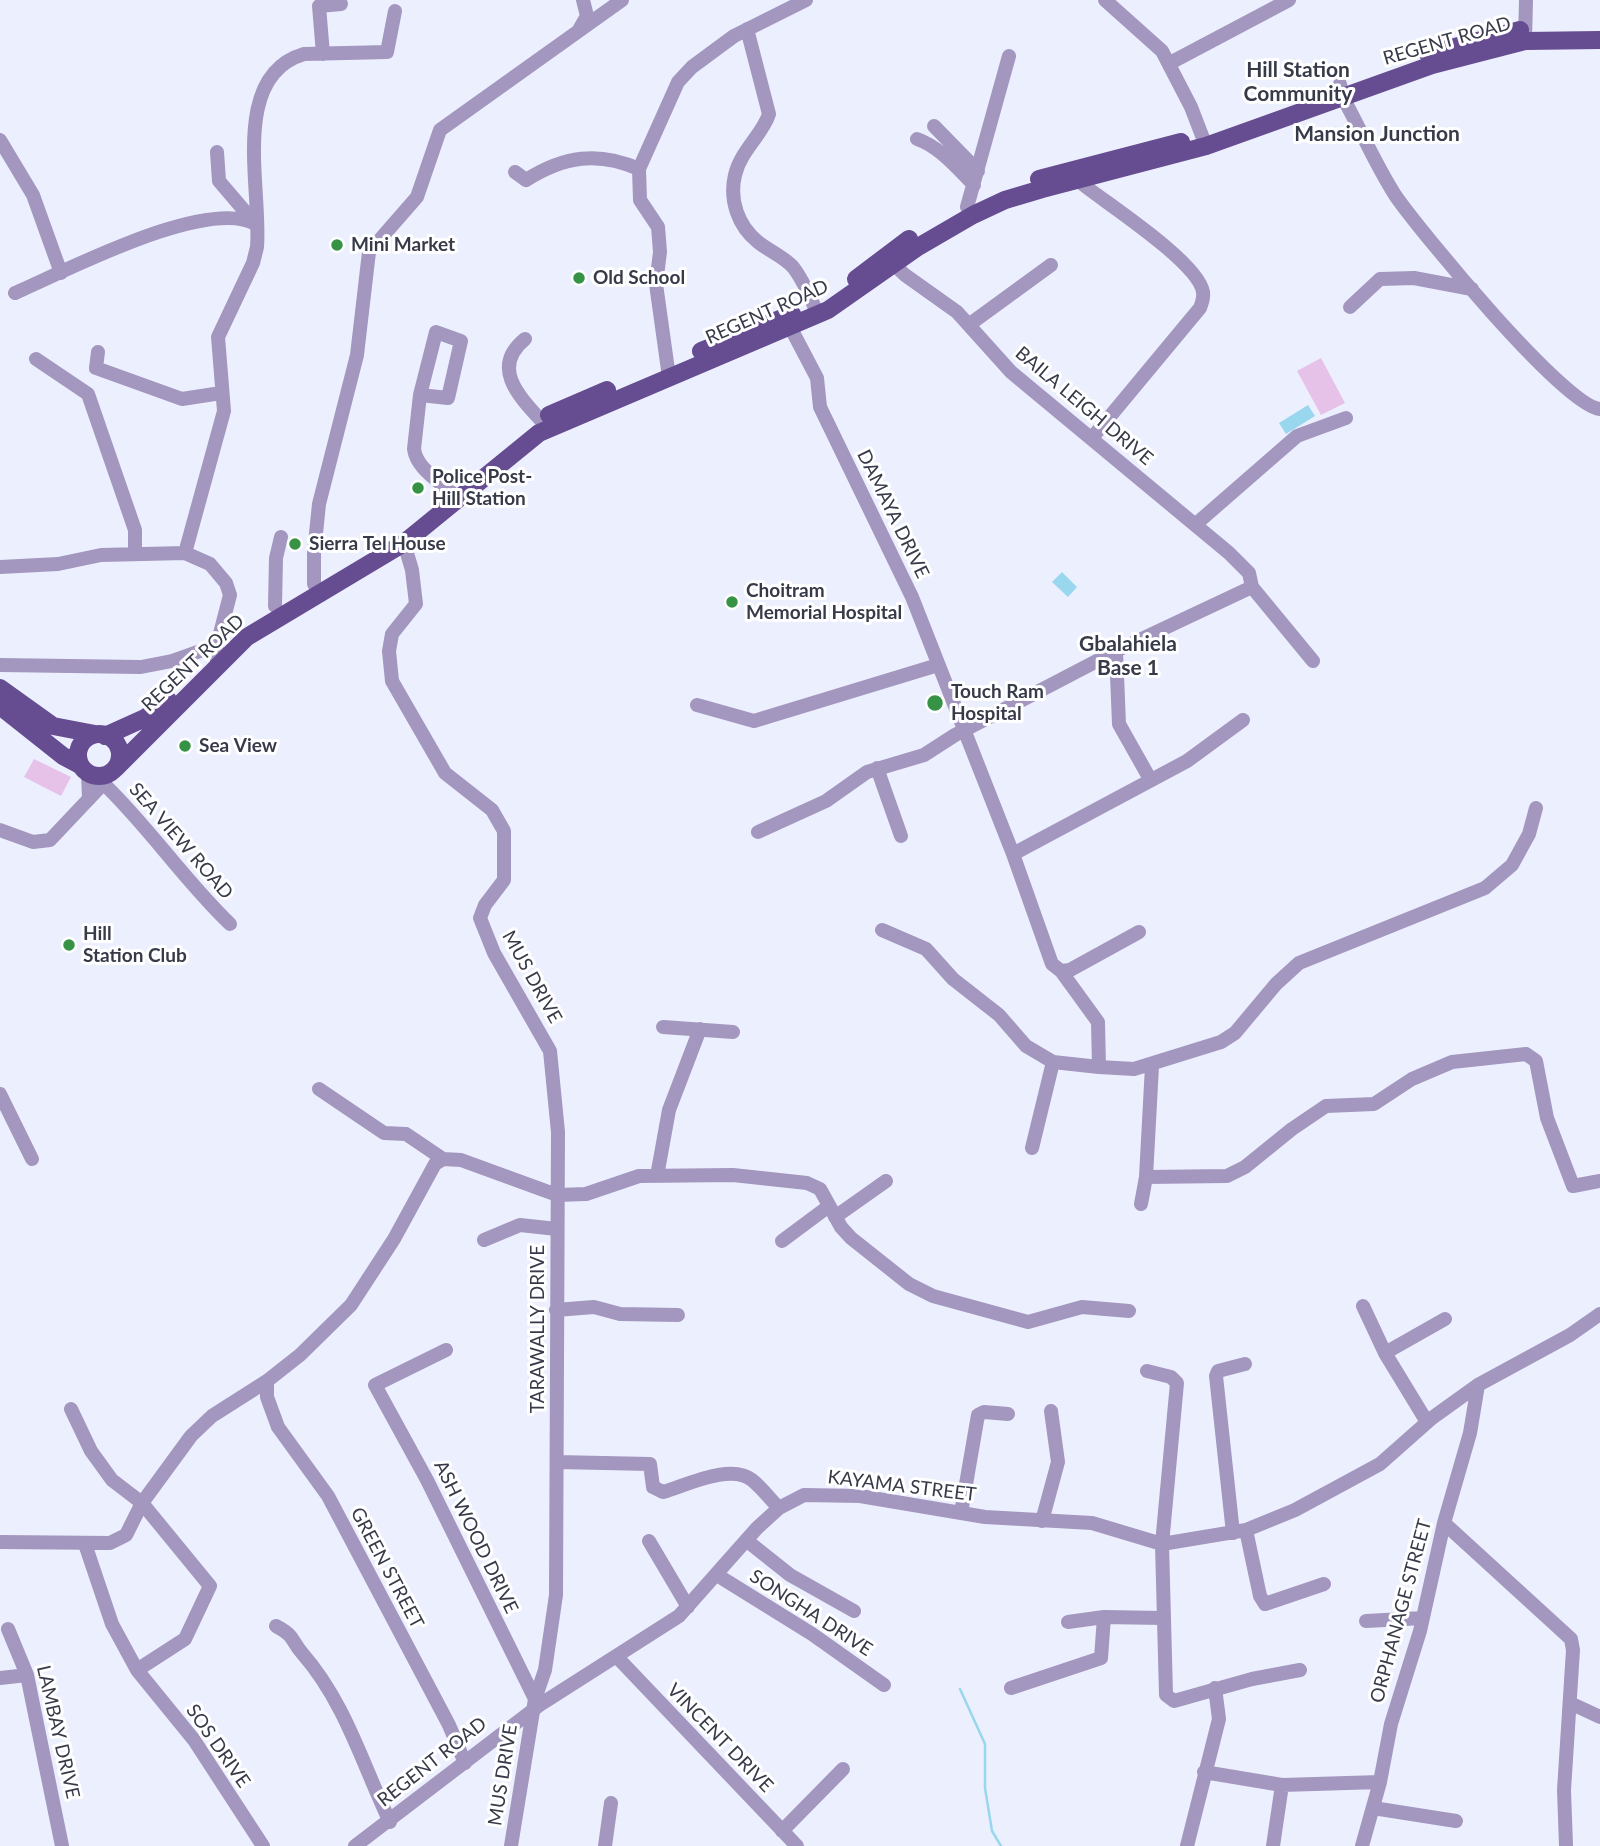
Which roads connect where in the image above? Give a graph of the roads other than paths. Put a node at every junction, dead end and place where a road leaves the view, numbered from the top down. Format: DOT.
graph roads {
  1 [pos="583,0"];
  2 [pos="622,0"];
  3 [pos="806,0"];
  4 [pos="1105,0"];
  5 [pos="1289,0"];
  6 [pos="1527,0"];
  7 [pos="341,4"];
  8 [pos="776,5"];
  9 [pos="395,11"];
  10 [pos="1600,28"];
  11 [pos="747,29"];
  12 [pos="578,33"];
  13 [pos="1525,35"];
  14 [pos="1600,40"];
  15 [pos="323,54"];
  16 [pos="1009,56"];
  17 [pos="1170,63"];
  18 [pos="1341,90"];
  19 [pos="934,125"];
  20 [pos="917,139"];
  21 [pos="0,141"];
  22 [pos="1205,141"];
  23 [pos="217,152"];
  24 [pos="639,169"];
  25 [pos="515,172"];
  26 [pos="1079,174"];
  27 [pos="976,178"];
  28 [pos="967,207"];
  29 [pos="256,223"];
  30 [pos="890,261"];
  31 [pos="1051,265"];
  32 [pos="61,273"];
  33 [pos="1472,289"];
  34 [pos="15,293"];
  35 [pos="1350,307"];
  36 [pos="816,310"];
  37 [pos="788,323"];
  38 [pos="970,324"];
  39 [pos="525,339"];
  40 [pos="98,352"];
  41 [pos="36,359"];
  42 [pos="667,371"];
  43 [pos="221,393"];
  44 [pos="420,395"];
  45 [pos="1600,409"];
  46 [pos="1346,418"];
  47 [pos="544,424"];
  48 [pos="1092,438"];
  49 [pos="454,494"];
  50 [pos="1196,524"];
  51 [pos="281,537"];
  52 [pos="404,543"];
  53 [pos="185,553"];
  54 [pos="135,554"];
  55 [pos="0,567"];
  56 [pos="314,584"];
  57 [pos="1252,587"];
  58 [pos="275,606"];
  59 [pos="1116,652"];
  60 [pos="217,653"];
  61 [pos="1313,661"];
  62 [pos="0,665"];
  63 [pos="938,665"];
  64 [pos="0,688"];
  65 [pos="697,705"];
  66 [pos="0,706"];
  67 [pos="1243,720"];
  68 [pos="962,732"];
  69 [pos="101,735"];
  70 [pos="877,768"];
  71 [pos="98,773"];
  72 [pos="1150,779"];
  73 [pos="1536,808"];
  74 [pos="0,830"];
  75 [pos="758,832"];
  76 [pos="901,836"];
  77 [pos="1013,854"];
  78 [pos="230,924"];
  79 [pos="882,930"];
  80 [pos="1139,932"];
  81 [pos="1061,971"];
  82 [pos="663,1027"];
  83 [pos="700,1029"];
  84 [pos="733,1032"];
  85 [pos="1053,1062"];
  86 [pos="1152,1066"];
  87 [pos="1099,1067"];
  88 [pos="319,1089"];
  89 [pos="0,1094"];
  90 [pos="6,1124"];
  91 [pos="1032,1148"];
  92 [pos="32,1159"];
  93 [pos="443,1159"];
  94 [pos="657,1176"];
  95 [pos="1146,1177"];
  96 [pos="886,1181"];
  97 [pos="1600,1181"];
  98 [pos="557,1195"];
  99 [pos="1141,1204"];
  100 [pos="832,1212"];
  101 [pos="557,1229"];
  102 [pos="484,1240"];
  103 [pos="782,1241"];
  104 [pos="1363,1306"];
  105 [pos="556,1310"];
  106 [pos="1129,1311"];
  107 [pos="1600,1314"];
  108 [pos="678,1315"];
  109 [pos="1445,1319"];
  110 [pos="446,1350"];
  111 [pos="1385,1353"];
  112 [pos="1245,1364"];
  113 [pos="1147,1371"];
  114 [pos="1478,1385"];
  115 [pos="267,1389"];
  116 [pos="71,1409"];
  117 [pos="1051,1411"];
  118 [pos="1008,1414"];
  119 [pos="1427,1422"];
  120 [pos="557,1462"];
  121 [pos="142,1503"];
  122 [pos="779,1508"];
  123 [pos="961,1513"];
  124 [pos="1042,1521"];
  125 [pos="1444,1523"];
  126 [pos="1239,1532"];
  127 [pos="746,1540"];
  128 [pos="649,1541"];
  129 [pos="0,1542"];
  130 [pos="85,1544"];
  131 [pos="1162,1544"];
  132 [pos="717,1575"];
  133 [pos="1324,1584"];
  134 [pos="855,1611"];
  135 [pos="684,1612"];
  136 [pos="1104,1616"];
  137 [pos="1163,1618"];
  138 [pos="1423,1618"];
  139 [pos="1366,1621"];
  140 [pos="1068,1622"];
  141 [pos="276,1626"];
  142 [pos="8,1629"];
  143 [pos="616,1656"];
  144 [pos="137,1670"];
  145 [pos="1300,1670"];
  146 [pos="27,1675"];
  147 [pos="0,1678"];
  148 [pos="884,1685"];
  149 [pos="1011,1688"];
  150 [pos="1215,1688"];
  151 [pos="1570,1703"];
  152 [pos="534,1704"];
  153 [pos="1600,1717"];
  154 [pos="465,1763"];
  155 [pos="843,1769"];
  156 [pos="1204,1772"];
  157 [pos="1380,1782"];
  158 [pos="1282,1786"];
  159 [pos="611,1803"];
  160 [pos="1373,1808"];
  161 [pos="1456,1821"];
  162 [pos="390,1822"];
  163 [pos="782,1831"];
  164 [pos="62,1846"];
  165 [pos="263,1846"];
  166 [pos="355,1846"];
  167 [pos="514,1846"];
  168 [pos="605,1846"];
  169 [pos="797,1846"];
  170 [pos="1187,1846"];
  171 [pos="1273,1846"];
  172 [pos="1362,1846"];
  173 [pos="1566,1846"];
  1 -- 12 [label="street"];
  2 -- 12 [label="street"];
  3 -- 8 [label="street"];
  4 -- 17 [label="street"];
  5 -- 17 [label="street"];
  6 -- 13 [label="street"];
  7 -- 15 [label="street"];
  8 -- 11 [label="street"];
  9 -- 15 [label="street"];
  10 -- 13 [label="main road, REGENT ROAD"];
  11 -- 24 [label="street"];
  11 -- 36 [label="street"];
  12 -- 56 [label="street"];
  13 -- 14 [label="main road, REGENT ROAD"];
  13 -- 18 [label="main road, REGENT ROAD"];
  15 -- 29 [label="street"];
  16 -- 27 [label="street"];
  17 -- 22 [label="street"];
  18 -- 22 [label="main road, REGENT ROAD"];
  18 -- 33 [label="street"];
  19 -- 27 [label="street"];
  20 -- 27 [label="street"];
  21 -- 32 [label="street"];
  22 -- 26 [label="main road, REGENT ROAD"];
  23 -- 29 [label="street"];
  24 -- 25 [label="street"];
  24 -- 42 [label="street"];
  26 -- 28 [label="main road, REGENT ROAD"];
  26 -- 30 [label="main road, REGENT ROAD"];
  26 -- 48 [label="street"];
  27 -- 28 [label="street"];
  28 -- 30 [label="main road, REGENT ROAD"];
  29 -- 32 [label="street"];
  29 -- 43 [label="street"];
  30 -- 36 [label="main road, REGENT ROAD"];
  30 -- 38 [label="street, BAILA LEIGH DRIVE"];
  31 -- 38 [label="street"];
  32 -- 34 [label="street"];
  33 -- 35 [label="street"];
  33 -- 45 [label="street"];
  36 -- 37 [label="main road, REGENT ROAD"];
  37 -- 42 [label="main road, REGENT ROAD"];
  37 -- 63 [label="street, DAMAYA DRIVE"];
  38 -- 48 [label="street, BAILA LEIGH DRIVE"];
  39 -- 47 [label="street"];
  40 -- 43 [label="street"];
  41 -- 54 [label="street"];
  42 -- 47 [label="main road, REGENT ROAD"];
  43 -- 53 [label="street"];
  44 -- 44 [label="street"];
  44 -- 49 [label="street"];
  46 -- 50 [label="street"];
  47 -- 49 [label="main road, REGENT ROAD"];
  48 -- 50 [label="street, BAILA LEIGH DRIVE"];
  49 -- 52 [label="main road, REGENT ROAD"];
  49 -- 56 [label="main road, REGENT ROAD"];
  50 -- 57 [label="street, BAILA LEIGH DRIVE"];
  51 -- 58 [label="street"];
  52 -- 60 [label="main road, REGENT ROAD"];
  52 -- 98 [label="street, MUS DRIVE"];
  53 -- 54 [label="street"];
  53 -- 60 [label="street"];
  54 -- 55 [label="street"];
  56 -- 58 [label="main road, REGENT ROAD"];
  57 -- 59 [label="street"];
  57 -- 61 [label="street, BAILA LEIGH DRIVE"];
  58 -- 60 [label="main road, REGENT ROAD"];
  59 -- 68 [label="street"];
  59 -- 72 [label="street"];
  60 -- 62 [label="street"];
  60 -- 69 [label="main road, REGENT ROAD"];
  60 -- 71 [label="main road, REGENT ROAD"];
  63 -- 65 [label="street"];
  63 -- 68 [label="street, DAMAYA DRIVE"];
  64 -- 69 [label="main road"];
  66 -- 71 [label="main road"];
  67 -- 72 [label="street"];
  68 -- 70 [label="street"];
  68 -- 77 [label="street, DAMAYA DRIVE"];
  69 -- 71 [label="main road"];
  69 -- 71 [label="main road"];
  70 -- 75 [label="street"];
  70 -- 76 [label="street"];
  71 -- 74 [label="street"];
  71 -- 78 [label="street, SEA VIEW ROAD"];
  72 -- 77 [label="street"];
  73 -- 86 [label="street"];
  77 -- 81 [label="street, DAMAYA DRIVE"];
  79 -- 85 [label="street"];
  80 -- 81 [label="street"];
  81 -- 87 [label="street, DAMAYA DRIVE"];
  82 -- 83 [label="street"];
  83 -- 84 [label="street"];
  83 -- 94 [label="street"];
  85 -- 87 [label="street"];
  85 -- 91 [label="street"];
  86 -- 87 [label="street"];
  86 -- 95 [label="street"];
  88 -- 93 [label="street"];
  89 -- 90 [label="street"];
  90 -- 92 [label="street"];
  93 -- 98 [label="street"];
  93 -- 115 [label="street"];
  94 -- 98 [label="street"];
  94 -- 100 [label="street"];
  95 -- 97 [label="street"];
  95 -- 99 [label="street"];
  96 -- 100 [label="street"];
  98 -- 101 [label="street, TARAWALLY DRIVE"];
  100 -- 103 [label="street"];
  100 -- 106 [label="street"];
  101 -- 102 [label="street"];
  101 -- 105 [label="street, TARAWALLY DRIVE"];
  104 -- 111 [label="street"];
  105 -- 108 [label="street"];
  105 -- 120 [label="street, TARAWALLY DRIVE"];
  107 -- 114 [label="street"];
  109 -- 111 [label="street"];
  110 -- 152 [label="street, ASH WOOD DRIVE"];
  111 -- 119 [label="street"];
  112 -- 126 [label="street"];
  113 -- 131 [label="street"];
  114 -- 119 [label="street"];
  114 -- 125 [label="street, ORPHANAGE STREET"];
  115 -- 121 [label="street"];
  115 -- 154 [label="street, GREEN STREET"];
  116 -- 121 [label="street"];
  117 -- 124 [label="street"];
  118 -- 123 [label="street"];
  119 -- 126 [label="street"];
  120 -- 122 [label="street"];
  120 -- 152 [label="street, TARAWALLY DRIVE"];
  121 -- 130 [label="street"];
  121 -- 144 [label="street"];
  122 -- 123 [label="street, KAYAMA STREET"];
  122 -- 127 [label="street, KAYAMA STREET"];
  123 -- 124 [label="street, KAYAMA STREET"];
  124 -- 131 [label="street, KAYAMA STREET"];
  125 -- 138 [label="street, ORPHANAGE STREET"];
  125 -- 151 [label="street"];
  126 -- 131 [label="street"];
  126 -- 133 [label="street"];
  127 -- 132 [label="street, KAYAMA STREET"];
  127 -- 134 [label="street"];
  128 -- 135 [label="street"];
  129 -- 130 [label="street"];
  130 -- 144 [label="street, SOS DRIVE"];
  131 -- 137 [label="street"];
  132 -- 135 [label="street, KAYAMA STREET"];
  132 -- 148 [label="street, SONGHA DRIVE"];
  135 -- 143 [label="street, KAYAMA STREET"];
  136 -- 137 [label="street"];
  136 -- 140 [label="street"];
  136 -- 149 [label="street"];
  137 -- 150 [label="street"];
  138 -- 139 [label="street"];
  138 -- 157 [label="street, ORPHANAGE STREET"];
  141 -- 162 [label="street"];
  142 -- 146 [label="street, LAMBAY DRIVE"];
  143 -- 152 [label="street, KAYAMA STREET"];
  143 -- 163 [label="street, VINCENT DRIVE"];
  144 -- 165 [label="street, SOS DRIVE"];
  145 -- 150 [label="street"];
  146 -- 147 [label="street"];
  146 -- 164 [label="street, LAMBAY DRIVE"];
  150 -- 156 [label="street"];
  151 -- 153 [label="street"];
  151 -- 173 [label="street"];
  152 -- 154 [label="street, REGENT ROAD"];
  152 -- 167 [label="street, MUS DRIVE"];
  154 -- 162 [label="street, REGENT ROAD"];
  155 -- 163 [label="street"];
  156 -- 158 [label="street"];
  156 -- 170 [label="street"];
  157 -- 158 [label="street"];
  157 -- 160 [label="street, ORPHANAGE STREET"];
  158 -- 171 [label="street"];
  159 -- 168 [label="street"];
  160 -- 161 [label="street"];
  160 -- 172 [label="street, ORPHANAGE STREET"];
  162 -- 166 [label="street, REGENT ROAD"];
  163 -- 169 [label="street, VINCENT DRIVE"];
}
